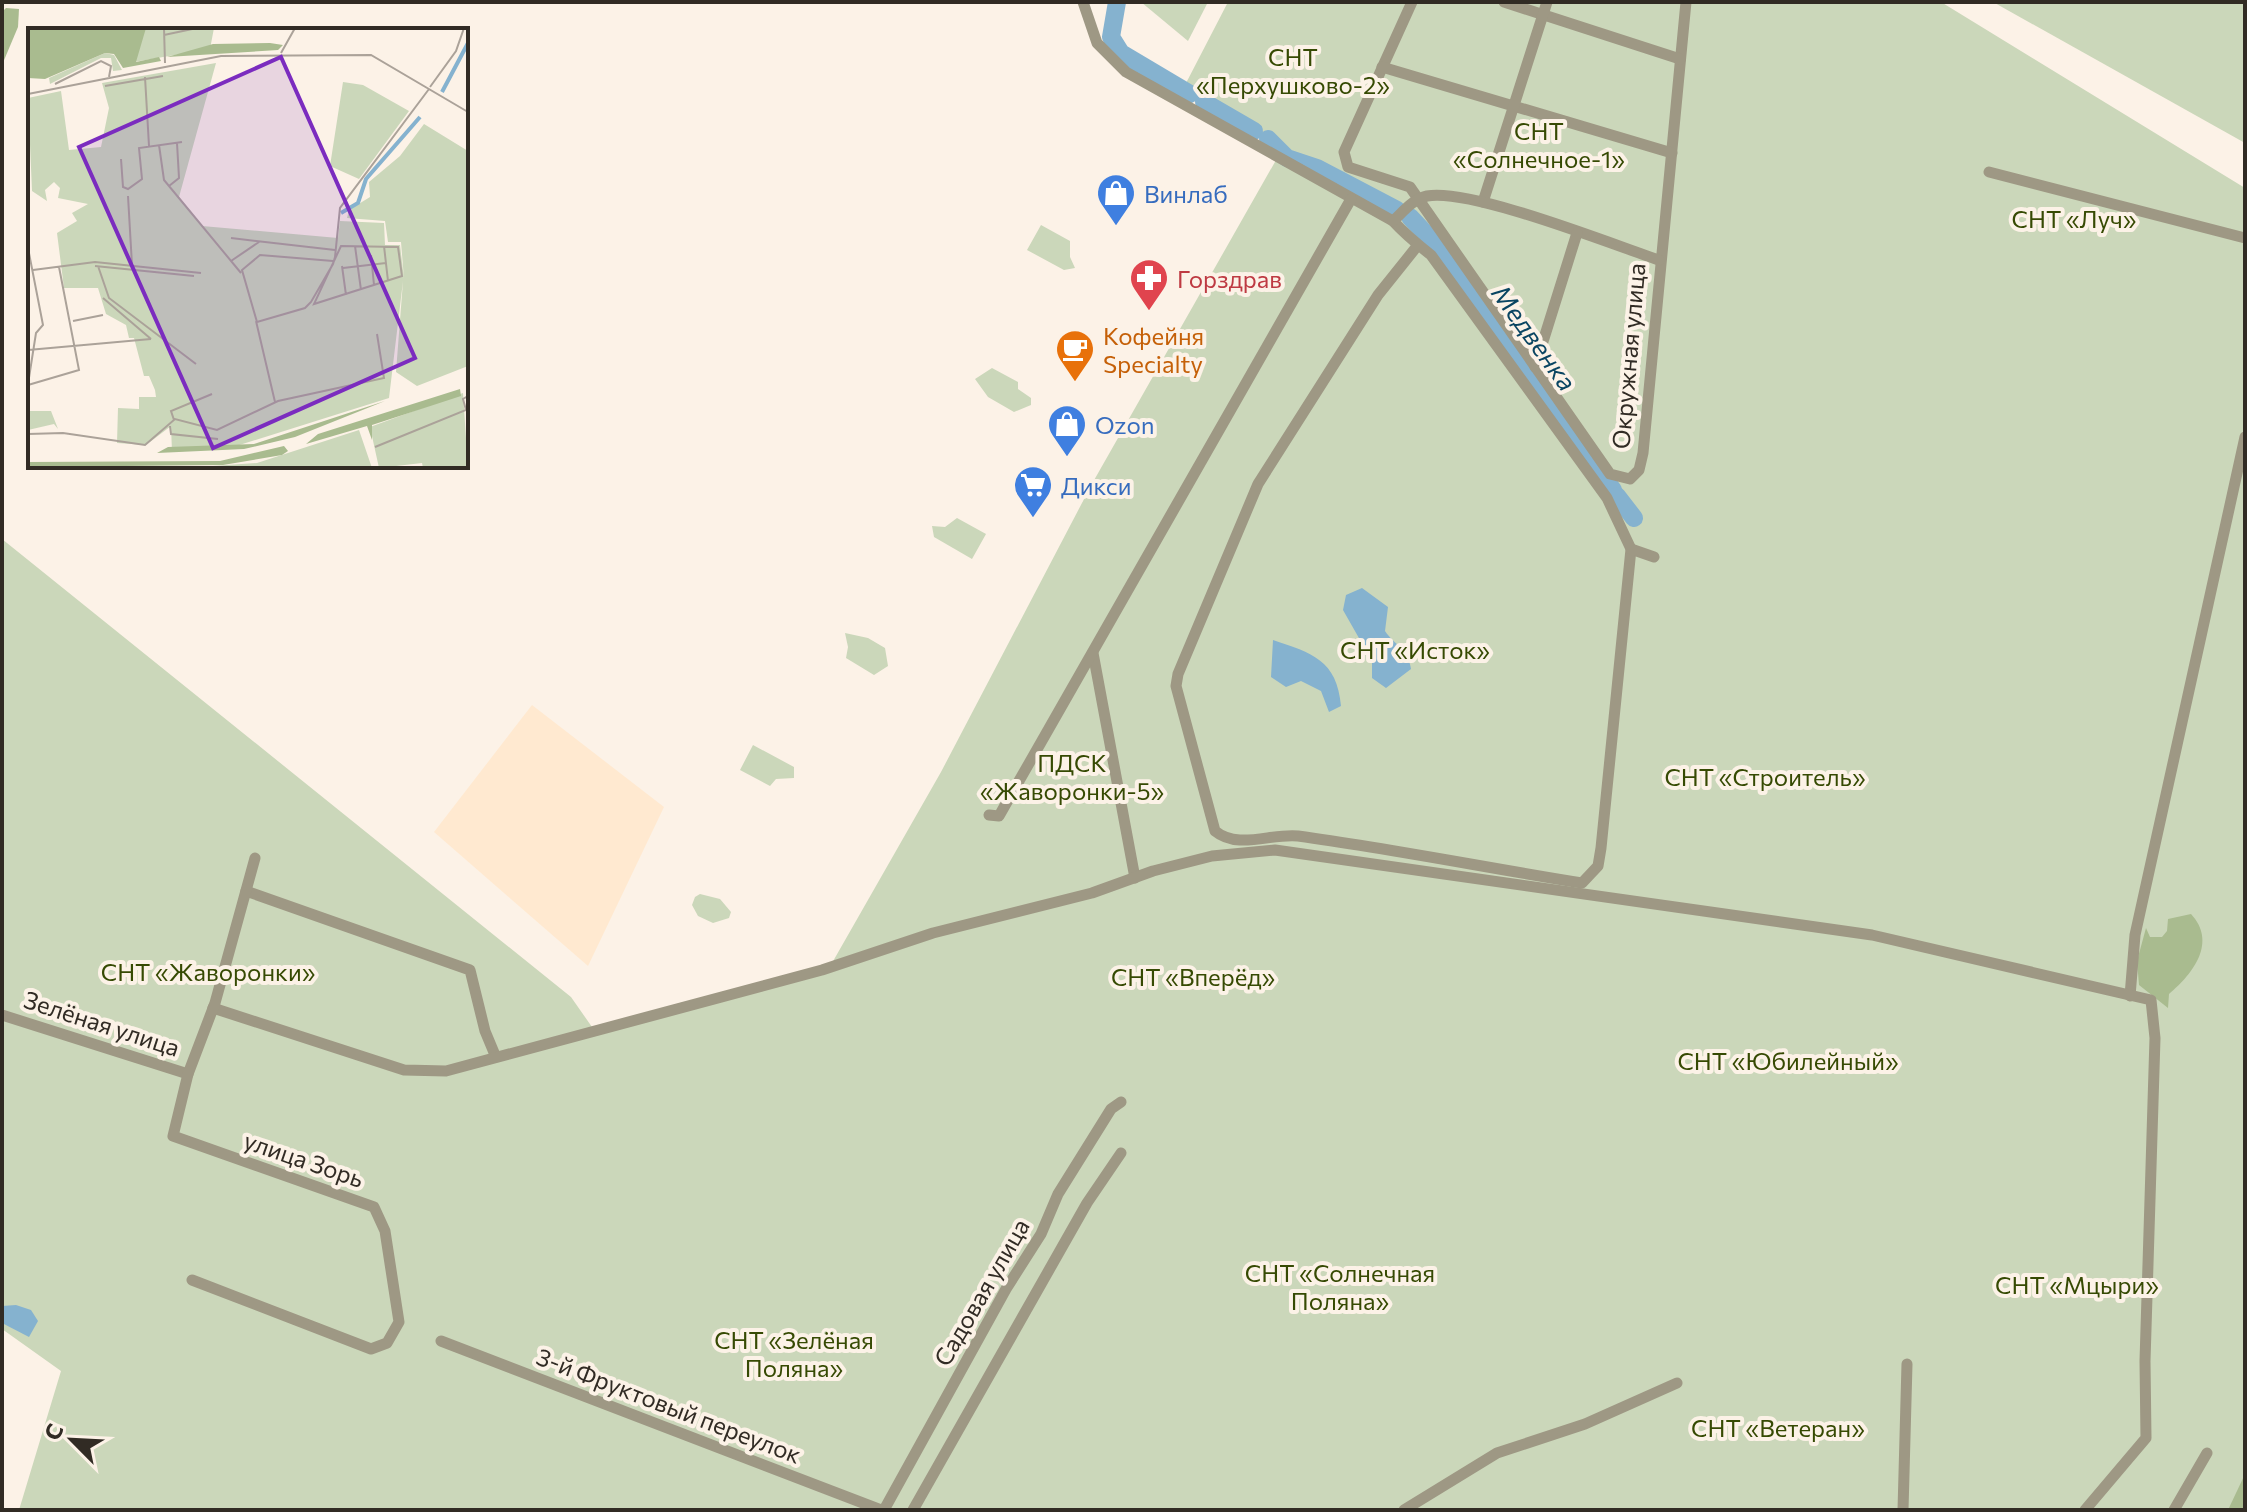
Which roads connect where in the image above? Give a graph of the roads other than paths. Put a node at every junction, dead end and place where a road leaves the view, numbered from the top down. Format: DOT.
graph roads {
  1 [pos="1083,2"];
  2 [pos="1412,2"];
  3 [pos="1504,2"];
  4 [pos="1686,2"];
  5 [pos="1545,8"];
  6 [pos="1680,59"];
  7 [pos="1382,67"];
  8 [pos="1512,108"];
  9 [pos="1672,153"];
  10 [pos="1989,172"];
  11 [pos="1418,198"];
  12 [pos="1351,199"];
  13 [pos="1483,202"];
  14 [pos="1393,221"];
  15 [pos="1577,233"];
  16 [pos="2245,238"];
  17 [pos="1418,245"];
  18 [pos="1659,260"];
  19 [pos="1535,367"];
  20 [pos="2245,437"];
  21 [pos="1631,549"];
  22 [pos="1654,557"];
  23 [pos="1093,653"];
  24 [pos="989,815"];
  25 [pos="255,858"];
  26 [pos="1135,878"];
  27 [pos="246,891"];
  28 [pos="2130,996"];
  29 [pos="213,1008"];
  30 [pos="2,1015"];
  31 [pos="495,1055"];
  32 [pos="188,1074"];
  33 [pos="1121,1102"];
  34 [pos="1121,1153"];
  35 [pos="192,1280"];
  36 [pos="441,1341"];
  37 [pos="1907,1364"];
  38 [pos="1677,1383"];
  39 [pos="2207,1453"];
  40 [pos="882,1510"];
  41 [pos="913,1510"];
  42 [pos="1404,1510"];
  43 [pos="1903,1510"];
  44 [pos="2085,1510"];
  45 [pos="2174,1510"];
  1 -- 12 [label="street"];
  2 -- 7 [label="street, Окружная улица"];
  3 -- 5 [label="street"];
  4 -- 6 [label="street, Окружная улица"];
  5 -- 6 [label="street"];
  5 -- 8 [label="street"];
  6 -- 9 [label="street, Окружная улица"];
  7 -- 8 [label="street"];
  7 -- 11 [label="street, Окружная улица"];
  8 -- 9 [label="street"];
  8 -- 13 [label="street"];
  9 -- 18 [label="street, Окружная улица"];
  10 -- 16 [label="street"];
  11 -- 13 [label="street"];
  11 -- 14 [label="street"];
  11 -- 19 [label="street, Окружная улица"];
  12 -- 14 [label="street"];
  12 -- 23 [label="street"];
  13 -- 15 [label="street"];
  14 -- 17 [label="street"];
  15 -- 18 [label="street"];
  15 -- 19 [label="street"];
  17 -- 21 [label="street"];
  17 -- 21 [label="street"];
  18 -- 19 [label="street, Окружная улица"];
  20 -- 28 [label="street"];
  21 -- 22 [label="street"];
  23 -- 24 [label="street"];
  23 -- 26 [label="street"];
  25 -- 27 [label="street"];
  26 -- 28 [label="street"];
  26 -- 31 [label="street"];
  27 -- 29 [label="street"];
  27 -- 31 [label="street"];
  28 -- 44 [label="street"];
  29 -- 31 [label="street"];
  29 -- 32 [label="street"];
  30 -- 32 [label="street, Зелёная улица"];
  32 -- 35 [label="street, улица Зорь"];
  33 -- 40 [label="street, Садовая улица"];
  34 -- 41 [label="street"];
  36 -- 40 [label="street, 3-й Фруктовый переулок"];
  37 -- 43 [label="street"];
  38 -- 42 [label="street"];
  39 -- 45 [label="street"];
}
